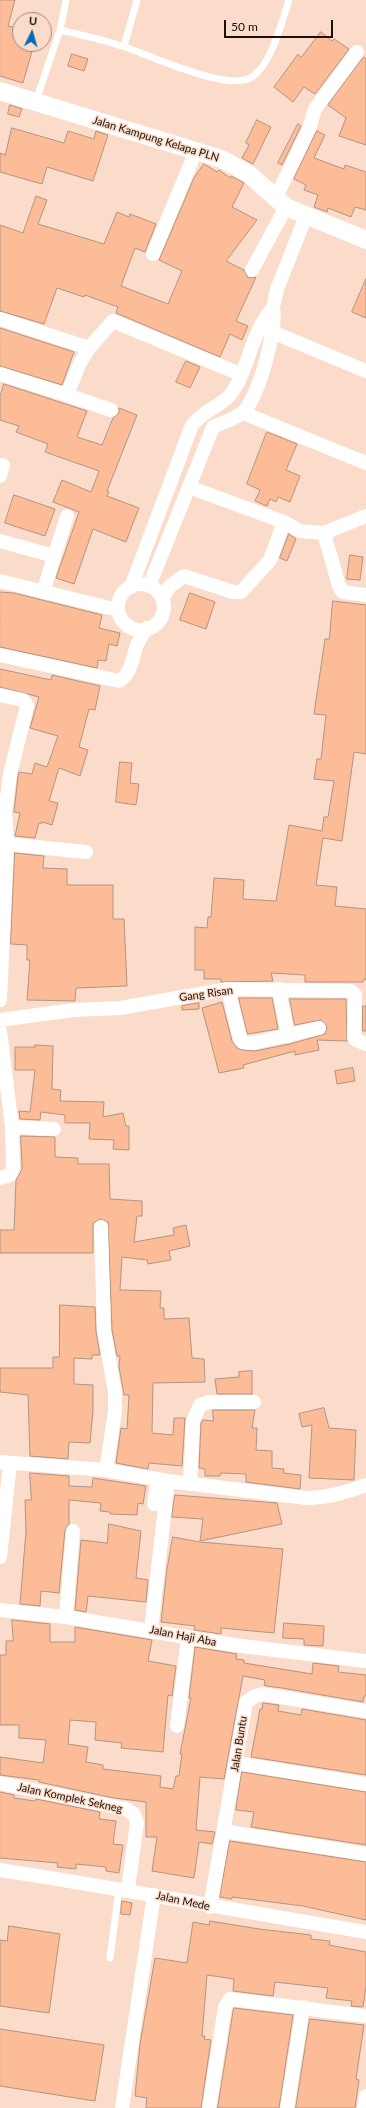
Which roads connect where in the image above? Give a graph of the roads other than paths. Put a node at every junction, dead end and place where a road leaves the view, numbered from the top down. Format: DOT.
graph roads {
  1 [pos="66,0"];
  2 [pos="137,0"];
  3 [pos="288,0"];
  4 [pos="60,30"];
  5 [pos="124,46"];
  6 [pos="357,52"];
  7 [pos="0,91"];
  8 [pos="36,102"];
  9 [pos="196,151"];
  10 [pos="281,203"];
  11 [pos="306,216"];
  12 [pos="366,240"];
  13 [pos="153,254"];
  14 [pos="252,270"];
  15 [pos="273,308"];
  16 [pos="0,319"];
  17 [pos="259,327"];
  18 [pos="273,333"];
  19 [pos="89,348"];
  20 [pos="366,371"];
  21 [pos="0,374"];
  22 [pos="240,374"];
  23 [pos="67,395"];
  24 [pos="112,410"];
  25 [pos="243,413"];
  26 [pos="366,463"];
  27 [pos="189,487"];
  28 [pos="67,516"];
  29 [pos="363,519"];
  30 [pos="284,522"];
  31 [pos="324,533"];
  32 [pos="0,541"];
  33 [pos="54,556"];
  34 [pos="0,581"];
  35 [pos="131,587"];
  36 [pos="155,591"];
  37 [pos="43,592"];
  38 [pos="366,595"];
  39 [pos="119,605"];
  40 [pos="141,628"];
  41 [pos="0,655"];
  42 [pos="0,695"];
  43 [pos="3,812"];
  44 [pos="7,844"];
  45 [pos="86,852"];
  46 [pos="228,989"];
  47 [pos="279,989"];
  48 [pos="0,1000"];
  49 [pos="0,1020"];
  50 [pos="319,1028"];
  51 [pos="0,1031"];
  52 [pos="288,1036"];
  53 [pos="366,1044"];
  54 [pos="12,1127"];
  55 [pos="54,1129"];
  56 [pos="0,1178"];
  57 [pos="101,1227"];
  58 [pos="254,1402"];
  59 [pos="5,1463"];
  60 [pos="106,1470"];
  61 [pos="163,1480"];
  62 [pos="190,1484"];
  63 [pos="366,1485"];
  64 [pos="154,1504"];
  65 [pos="73,1531"];
  66 [pos="0,1557"];
  67 [pos="0,1610"];
  68 [pos="66,1616"];
  69 [pos="151,1630"];
  70 [pos="188,1638"];
  71 [pos="366,1661"];
  72 [pos="366,1711"];
  73 [pos="177,1726"];
  74 [pos="237,1763"];
  75 [pos="0,1783"];
  76 [pos="366,1784"];
  77 [pos="224,1831"];
  78 [pos="366,1854"];
  79 [pos="0,1870"];
  80 [pos="123,1889"];
  81 [pos="154,1895"];
  82 [pos="210,1907"];
  83 [pos="366,1932"];
  84 [pos="110,1958"];
  85 [pos="303,2007"];
  86 [pos="366,2016"];
  87 [pos="366,2096"];
  88 [pos="122,2108"];
  89 [pos="209,2108"];
  90 [pos="287,2108"];
  91 [pos="364,2108"];
  1 -- 4 [label="lane"];
  2 -- 5 [label="lane"];
  3 -- 5 [label="lane"];
  4 -- 5 [label="lane"];
  4 -- 8 [label="lane"];
  6 -- 10 [label="street"];
  7 -- 8 [label="street, Jalan Kampung Kelapa PLN"];
  8 -- 9 [label="street, Jalan Kampung Kelapa PLN"];
  9 -- 10 [label="street, Jalan Kampung Kelapa PLN"];
  9 -- 13 [label="street"];
  10 -- 11 [label="street, Jalan Kampung Kelapa PLN"];
  10 -- 14 [label="street"];
  11 -- 12 [label="street, Jalan Kampung Kelapa PLN"];
  11 -- 15 [label="street"];
  15 -- 17 [label="street"];
  15 -- 18 [label="street"];
  16 -- 19 [label="street"];
  17 -- 18 [label="street"];
  17 -- 22 [label="street"];
  18 -- 20 [label="street"];
  18 -- 25 [label="street"];
  19 -- 22 [label="street"];
  19 -- 23 [label="street"];
  21 -- 23 [label="street"];
  22 -- 35 [label="street"];
  23 -- 24 [label="street"];
  25 -- 26 [label="street"];
  25 -- 27 [label="street"];
  27 -- 30 [label="street"];
  27 -- 36 [label="street"];
  28 -- 33 [label="street"];
  29 -- 31 [label="street"];
  30 -- 31 [label="street"];
  30 -- 36 [label="street"];
  31 -- 38 [label="street"];
  32 -- 33 [label="street"];
  33 -- 37 [label="street"];
  34 -- 37 [label="street"];
  35 -- 36 [label="street"];
  35 -- 39 [label="street"];
  36 -- 40 [label="street"];
  37 -- 39 [label="street"];
  39 -- 40 [label="street"];
  40 -- 41 [label="street"];
  42 -- 43 [label="street"];
  43 -- 44 [label="street"];
  44 -- 45 [label="street"];
  44 -- 48 [label="street"];
  46 -- 47 [label="street, Gang Risan"];
  46 -- 49 [label="street, Gang Risan"];
  46 -- 52 [label="street"];
  47 -- 52 [label="street"];
  47 -- 53 [label="street, Gang Risan"];
  50 -- 52 [label="street"];
  51 -- 54 [label="street"];
  54 -- 55 [label="street"];
  54 -- 56 [label="street"];
  57 -- 60 [label="street"];
  58 -- 62 [label="street"];
  59 -- 60 [label="street"];
  59 -- 66 [label="street"];
  60 -- 61 [label="street"];
  61 -- 62 [label="street"];
  61 -- 64 [label="street"];
  61 -- 69 [label="street"];
  62 -- 63 [label="street"];
  65 -- 68 [label="street"];
  67 -- 68 [label="street, Jalan Haji Aba"];
  68 -- 69 [label="street, Jalan Haji Aba"];
  69 -- 70 [label="street, Jalan Haji Aba"];
  70 -- 71 [label="street, Jalan Haji Aba"];
  70 -- 73 [label="street"];
  72 -- 74 [label="street, Jalan Buntu"];
  74 -- 76 [label="street"];
  74 -- 77 [label="street, Jalan Buntu"];
  75 -- 80 [label="street, Jalan Komplek Sekneg"];
  77 -- 78 [label="street"];
  77 -- 82 [label="street, Jalan Buntu"];
  79 -- 80 [label="street, Jalan Mede"];
  80 -- 81 [label="street, Jalan Mede"];
  80 -- 84 [label="lane"];
  81 -- 82 [label="street, Jalan Mede"];
  81 -- 88 [label="street"];
  82 -- 83 [label="street, Jalan Mede"];
  85 -- 86 [label="street"];
  85 -- 89 [label="street"];
  85 -- 90 [label="street"];
  87 -- 91 [label="street"];
}
